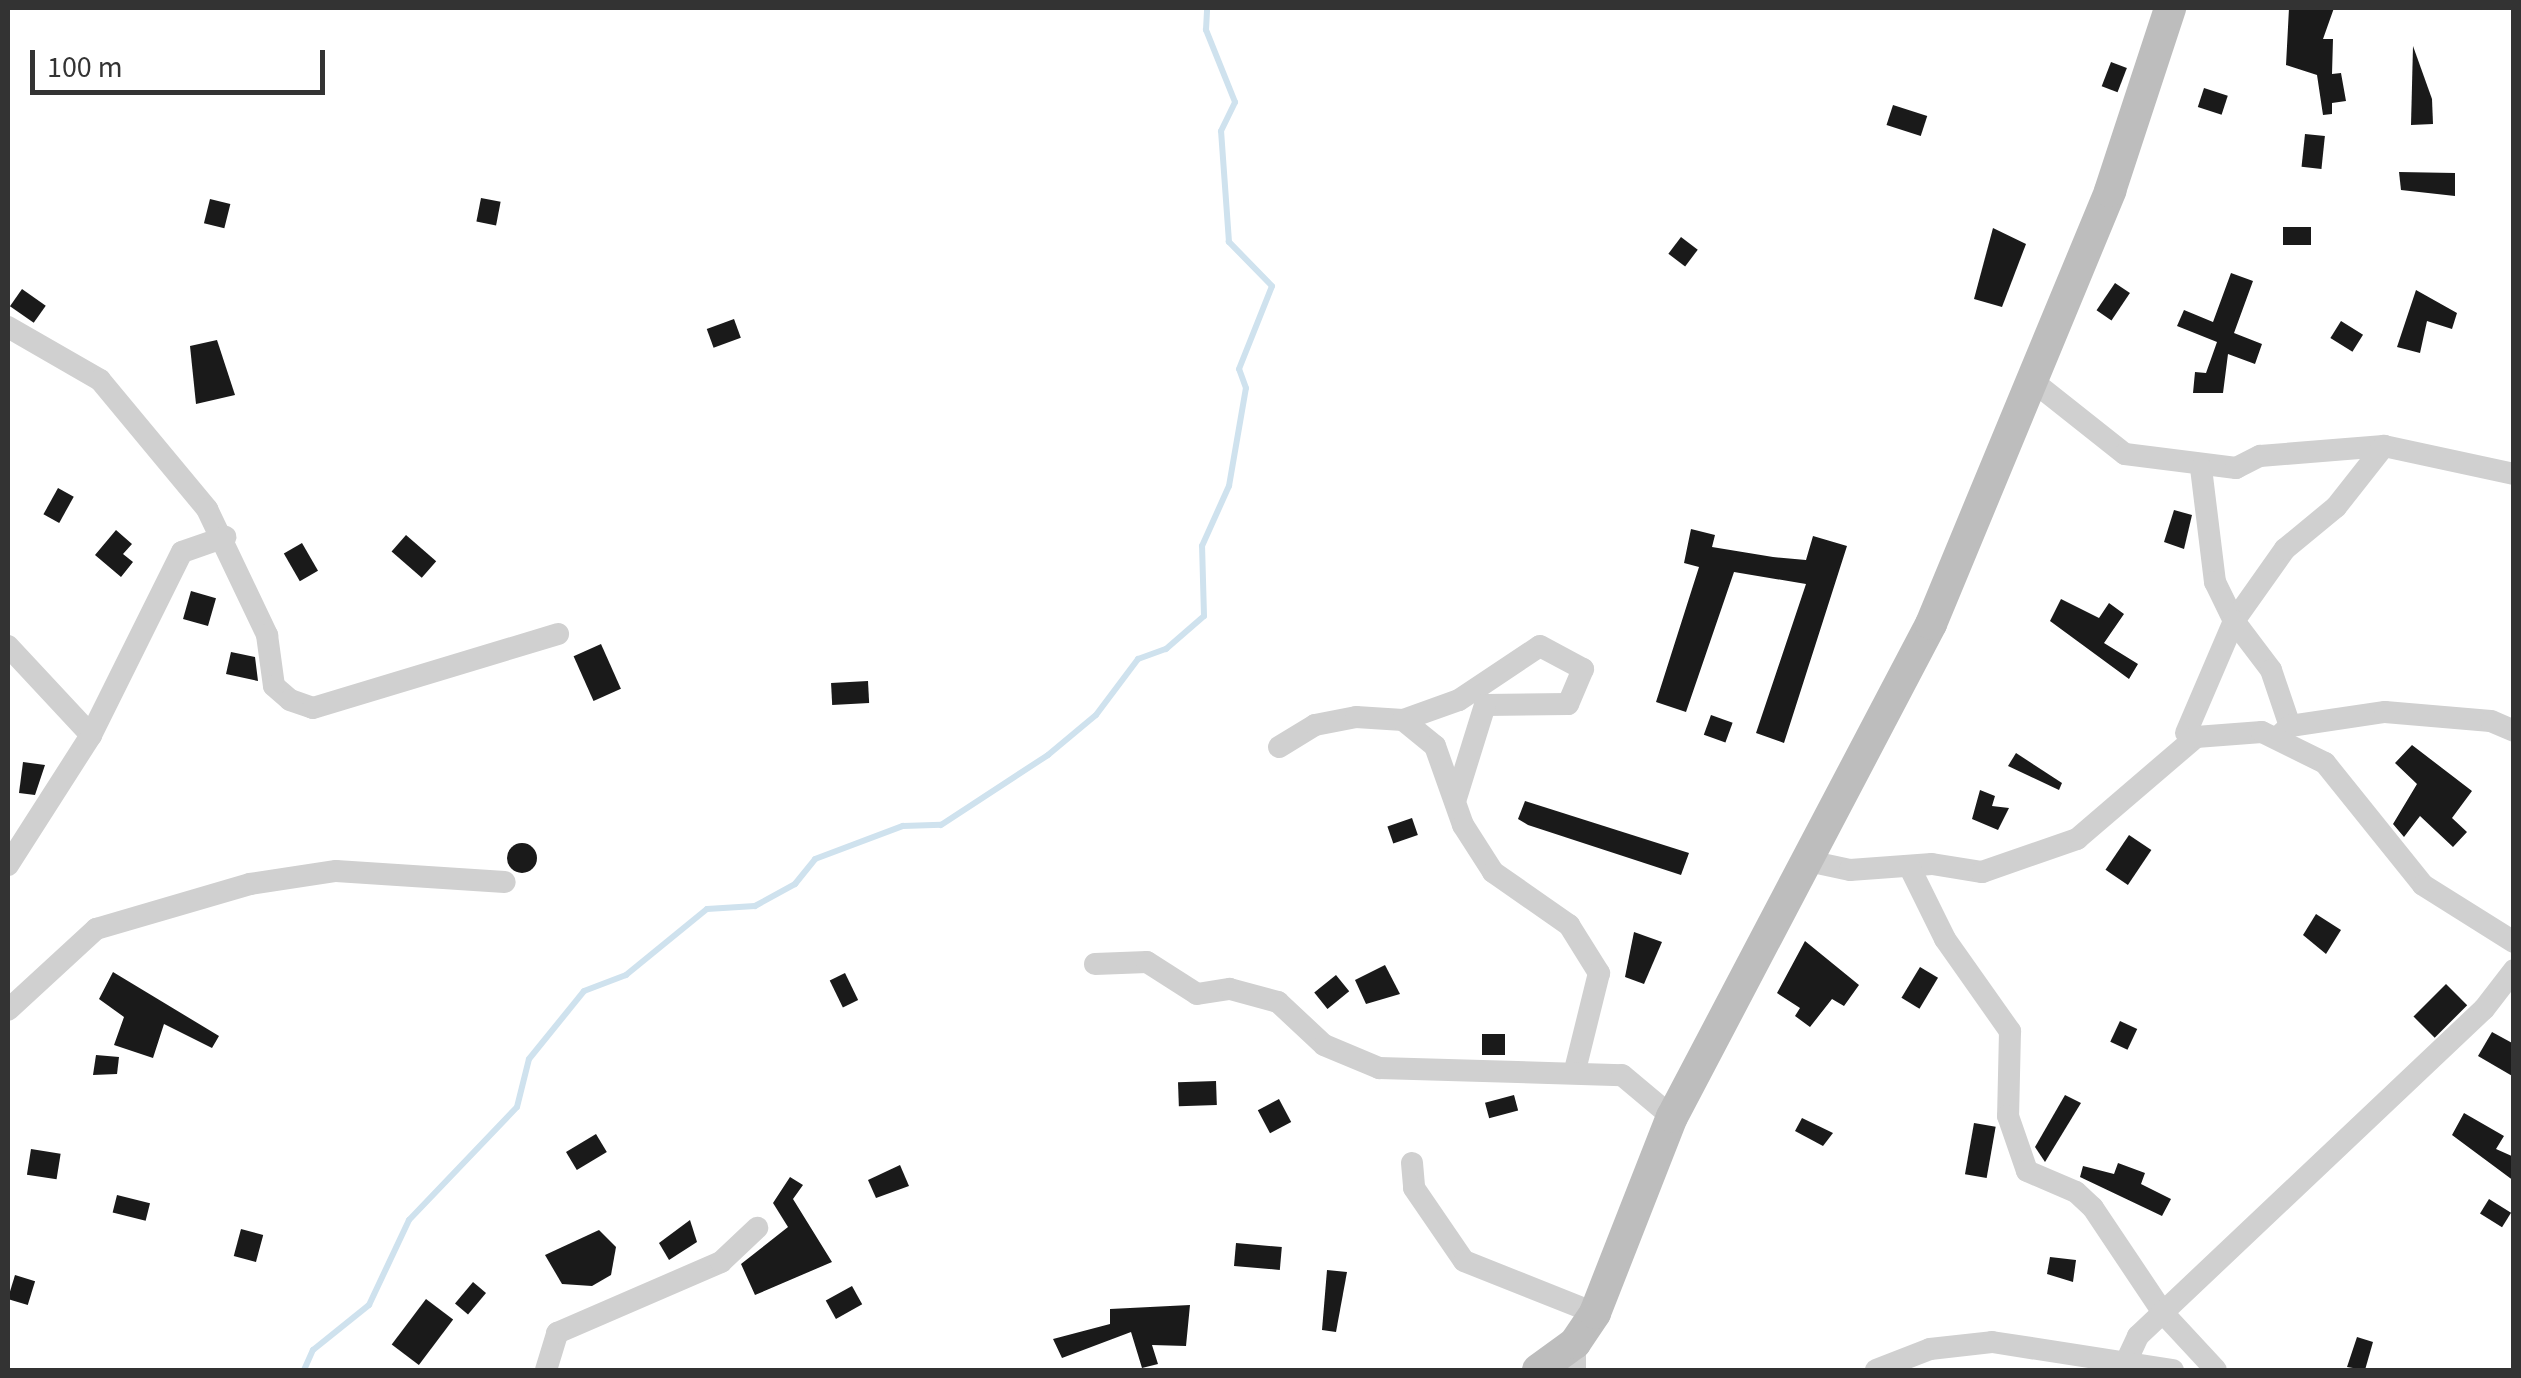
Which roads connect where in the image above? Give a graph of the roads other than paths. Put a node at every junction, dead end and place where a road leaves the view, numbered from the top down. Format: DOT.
graph roads {
  1 [pos="2170,8"];
  2 [pos="8,327"];
  3 [pos="2034,382"];
  4 [pos="2384,446"];
  5 [pos="2201,468"];
  6 [pos="2514,474"];
  7 [pos="224,536"];
  8 [pos="2234,622"];
  9 [pos="558,634"];
  10 [pos="8,646"];
  11 [pos="1491,673"];
  12 [pos="1485,704"];
  13 [pos="1403,720"];
  14 [pos="2514,730"];
  15 [pos="2284,732"];
  16 [pos="2186,733"];
  17 [pos="91,735"];
  18 [pos="1279,747"];
  19 [pos="1456,798"];
  20 [pos="1808,861"];
  21 [pos="8,865"];
  22 [pos="1909,866"];
  23 [pos="506,882"];
  24 [pos="2514,942"];
  25 [pos="1095,964"];
  26 [pos="2514,970"];
  27 [pos="8,1010"];
  28 [pos="1574,1070"];
  29 [pos="1672,1118"];
  30 [pos="1412,1163"];
  31 [pos="758,1228"];
  32 [pos="1595,1312"];
  33 [pos="2164,1314"];
  34 [pos="1575,1357"];
  35 [pos="2126,1362"];
  36 [pos="546,1370"];
  37 [pos="1538,1370"];
  38 [pos="1876,1370"];
  39 [pos="2172,1370"];
  40 [pos="2216,1370"];
  1 -- 3 [label="street"];
  2 -- 7 [label="street"];
  3 -- 5 [label="street"];
  3 -- 20 [label="street"];
  4 -- 5 [label="street"];
  4 -- 6 [label="street"];
  4 -- 8 [label="street"];
  5 -- 8 [label="street"];
  7 -- 9 [label="street"];
  7 -- 17 [label="street"];
  8 -- 15 [label="street"];
  8 -- 16 [label="street"];
  10 -- 17 [label="street"];
  11 -- 12 [label="street"];
  11 -- 12 [label="street"];
  11 -- 13 [label="street"];
  12 -- 19 [label="street"];
  13 -- 18 [label="street"];
  13 -- 19 [label="street"];
  14 -- 15 [label="street"];
  15 -- 22 [label="street"];
  15 -- 24 [label="street"];
  17 -- 21 [label="street"];
  19 -- 28 [label="street"];
  20 -- 22 [label="street"];
  20 -- 29 [label="street"];
  22 -- 33 [label="street"];
  23 -- 27 [label="street"];
  25 -- 28 [label="street"];
  26 -- 33 [label="street"];
  28 -- 29 [label="street"];
  29 -- 32 [label="street"];
  30 -- 32 [label="street"];
  31 -- 36 [label="street"];
  32 -- 34 [label="street"];
  33 -- 35 [label="street"];
  33 -- 40 [label="street"];
  34 -- 37 [label="street"];
  35 -- 38 [label="street"];
  35 -- 39 [label="street"];
}
